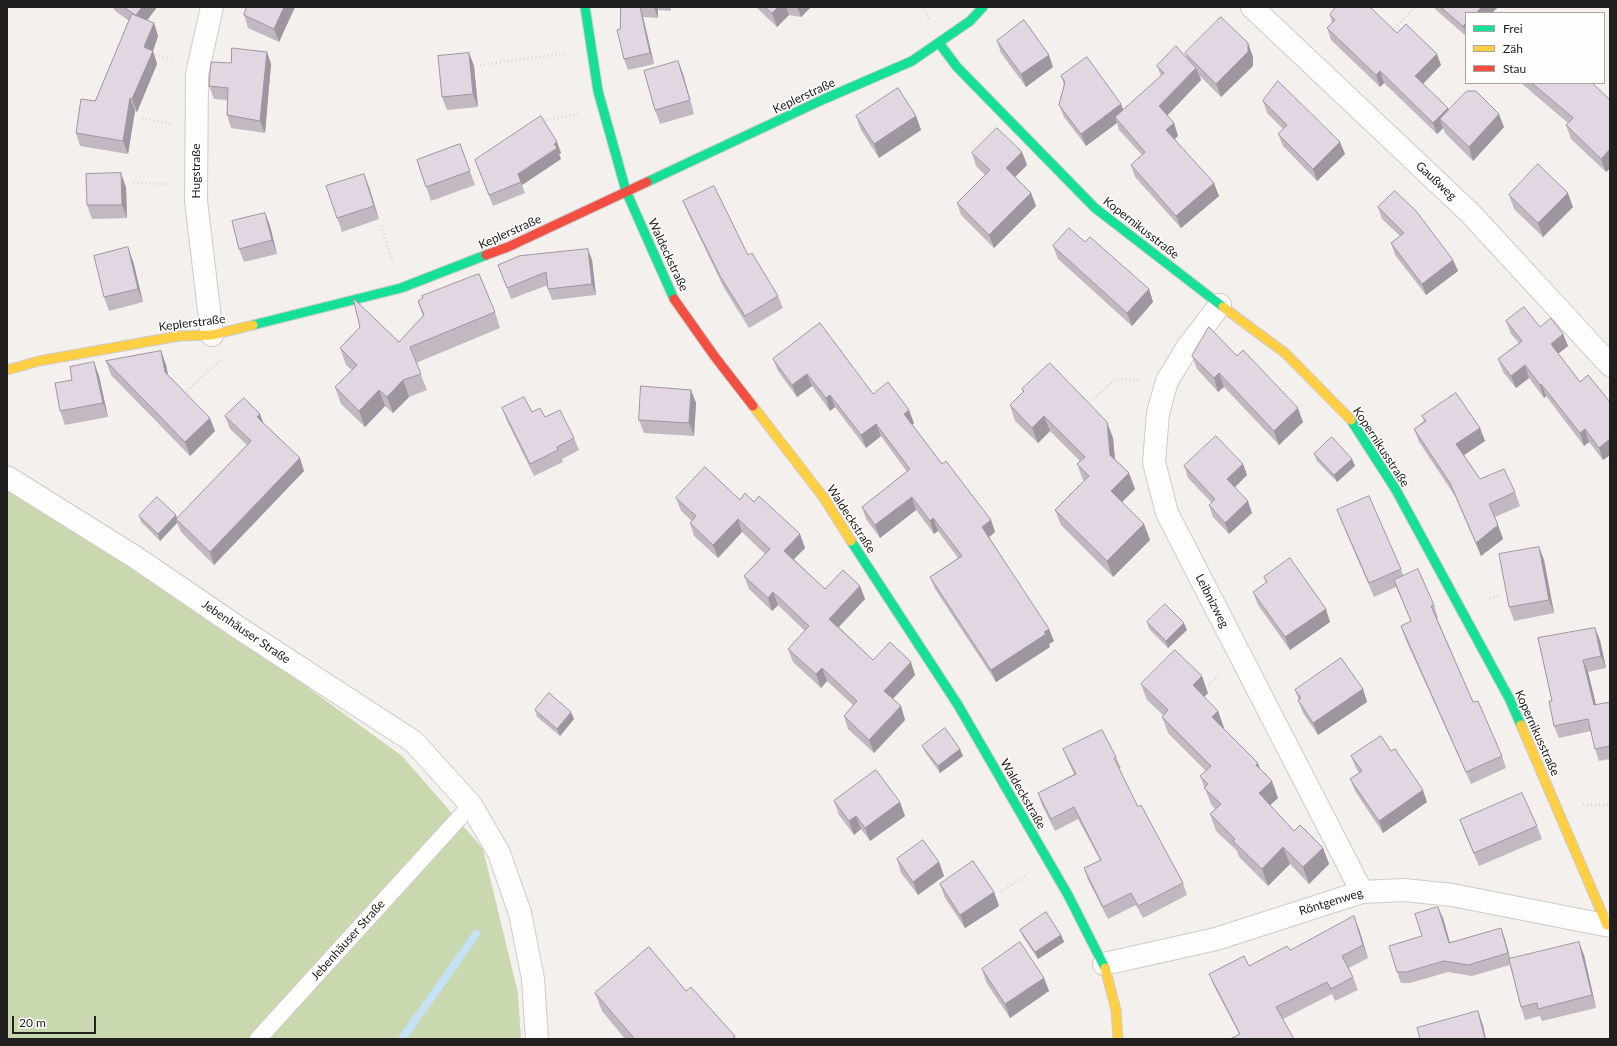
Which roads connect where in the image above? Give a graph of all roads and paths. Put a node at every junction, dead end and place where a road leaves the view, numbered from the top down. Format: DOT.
graph roads {
  1 [pos="212,7"];
  2 [pos="585,7"];
  3 [pos="983,7"];
  4 [pos="1252,7"];
  5 [pos="1415,7"];
  6 [pos="1387,36"];
  7 [pos="939,43"];
  8 [pos="591,50"];
  9 [pos="480,65"];
  10 [pos="603,109"];
  11 [pos="542,121"];
  12 [pos="133,183"];
  13 [pos="196,184"];
  14 [pos="626,191"];
  15 [pos="381,226"];
  16 [pos="401,288"];
  17 [pos="1220,305"];
  18 [pos="212,335"];
  19 [pos="224,356"];
  20 [pos="1610,365"];
  21 [pos="7,370"];
  22 [pos="1167,382"];
  23 [pos="187,391"];
  24 [pos="1090,402"];
  25 [pos="7,477"];
  26 [pos="471,805"];
  27 [pos="1047,860"];
  28 [pos="1002,892"];
  29 [pos="1362,892"];
  30 [pos="1608,925"];
  31 [pos="1104,964"];
  32 [pos="533,979"];
  33 [pos="258,1039"];
  34 [pos="537,1039"];
  35 [pos="544,1039"];
  36 [pos="1118,1039"];
  1 -- 13 [label="street, Hugstraße"];
  2 -- 8 [label="street, Waldeckstraße"];
  3 -- 7 [label="street, Keplerstraße"];
  4 -- 20 [label="street, Gaußweg"];
  5 -- 6 [label="path"];
  7 -- 14 [label="street, Keplerstraße"];
  7 -- 17 [label="street, Kopernikusstraße"];
  8 -- 9 [label="path"];
  8 -- 10 [label="street, Waldeckstraße"];
  10 -- 11 [label="path"];
  10 -- 14 [label="street, Waldeckstraße"];
  12 -- 13 [label="path"];
  13 -- 18 [label="street, Hugstraße"];
  14 -- 16 [label="street, Keplerstraße"];
  14 -- 27 [label="street, Waldeckstraße"];
  15 -- 16 [label="path"];
  16 -- 18 [label="street, Keplerstraße"];
  17 -- 22 [label="street, Leibnizweg"];
  17 -- 30 [label="street, Kopernikusstraße"];
  18 -- 21 [label="street, Keplerstraße"];
  19 -- 23 [label="path"];
  22 -- 24 [label="path"];
  22 -- 29 [label="street, Leibnizweg"];
  25 -- 26 [label="street, Jebenhäuser Straße"];
  26 -- 32 [label="street, Jebenhäuser Straße"];
  26 -- 33 [label="lane, Jebenhäuser Straße"];
  27 -- 28 [label="path"];
  27 -- 31 [label="street, Waldeckstraße"];
  29 -- 30 [label="street, Röntgenweg"];
  29 -- 31 [label="street, Röntgenweg"];
  31 -- 36 [label="street, Waldeckstraße"];
  32 -- 34 [label="street, Jebenhäuser Straße"];
  32 -- 35 [label="lane"];
}
